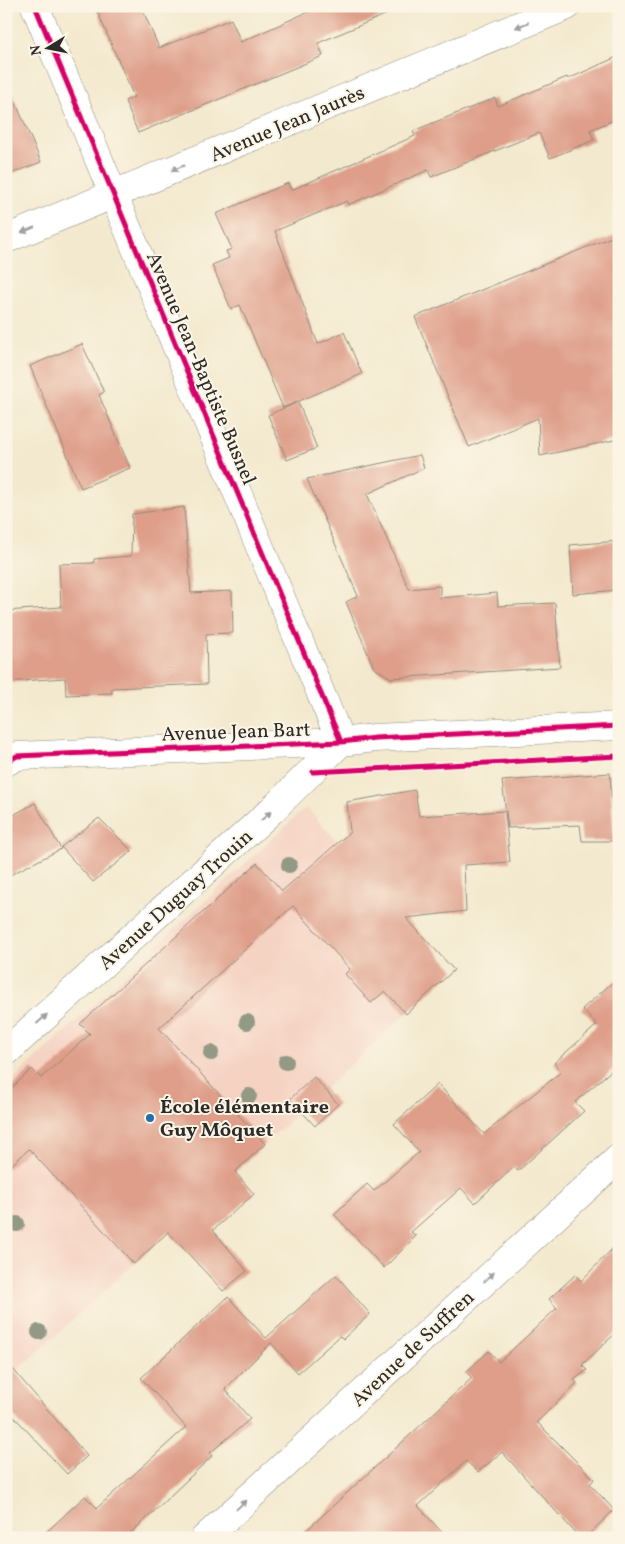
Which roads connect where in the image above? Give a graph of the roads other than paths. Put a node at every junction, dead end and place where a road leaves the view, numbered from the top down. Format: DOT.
graph roads {
  1 [pos="35,6"];
  2 [pos="567,6"];
  3 [pos="114,195"];
  4 [pos="6,239"];
  5 [pos="619,726"];
  6 [pos="341,742"];
  7 [pos="6,762"];
  8 [pos="6,1052"];
  9 [pos="619,1158"];
  10 [pos="205,1538"];
  1 -- 3 [label="street, Avenue Jean-Baptiste Busnel"];
  2 -- 3 [label="street, Avenue Jean Jaurès, one-way"];
  3 -- 4 [label="street, Avenue Jean Jaurès, one-way"];
  3 -- 6 [label="street, Avenue Jean-Baptiste Busnel"];
  5 -- 6 [label="street, Avenue Jean Bart"];
  6 -- 7 [label="street, Avenue Jean Bart"];
  8 -- 6 [label="street, Avenue Duguay Trouin, one-way"];
  10 -- 9 [label="street, Avenue de Suffren, one-way"];
}
